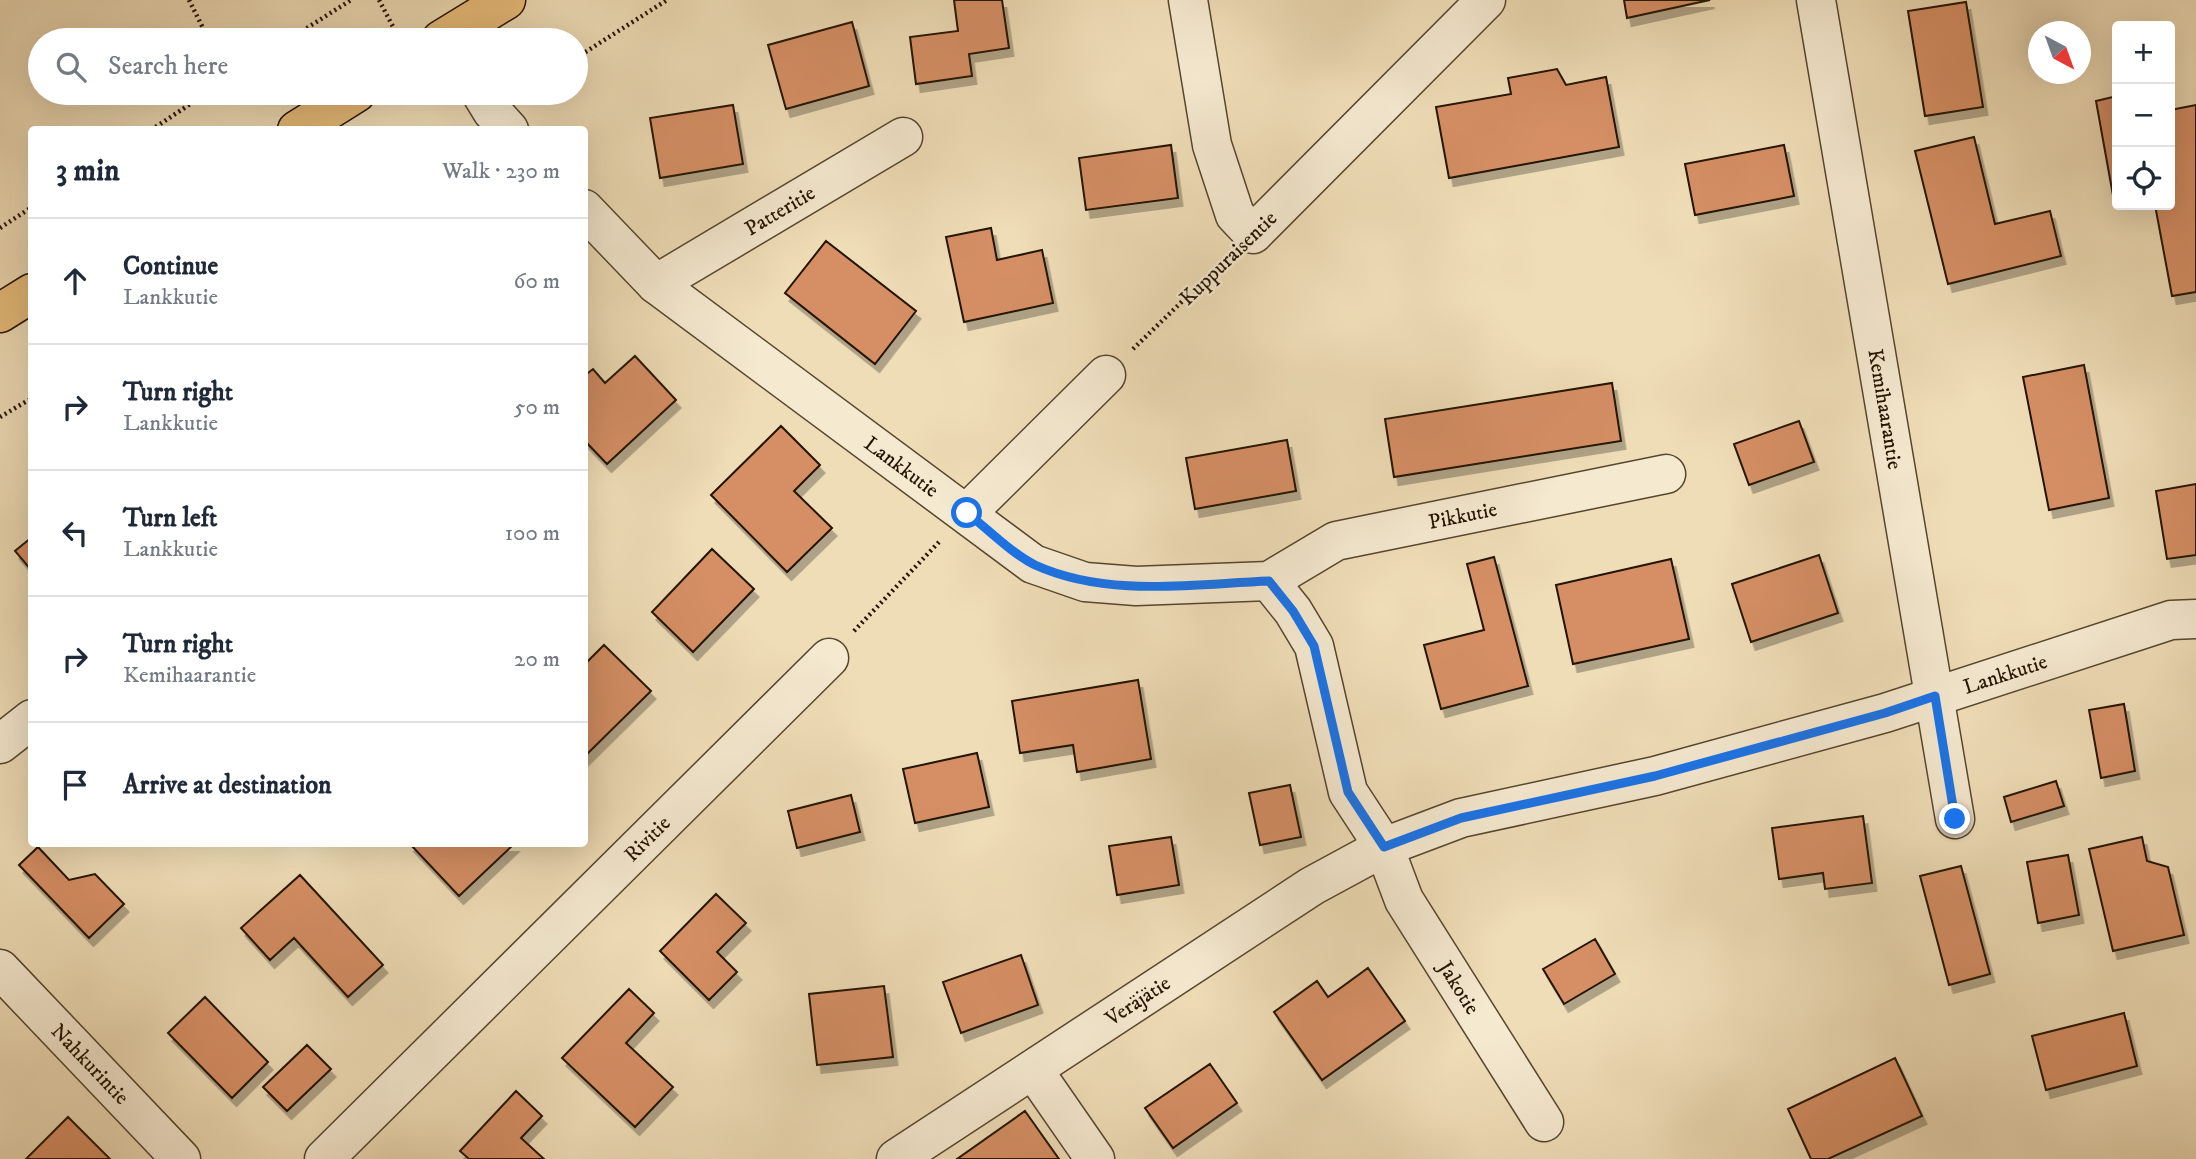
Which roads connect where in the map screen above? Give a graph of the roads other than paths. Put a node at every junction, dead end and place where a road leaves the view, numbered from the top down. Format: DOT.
graph roads {
  1 [pos="506,0"];
  2 [pos="1188,0"];
  3 [pos="1486,0"];
  4 [pos="1816,0"];
  5 [pos="463,28"];
  6 [pos="337,105"];
  7 [pos="488,105"];
  8 [pos="303,126"];
  9 [pos="505,126"];
  10 [pos="903,137"];
  11 [pos="588,213"];
  12 [pos="656,284"];
  13 [pos="28,296"];
  14 [pos="0,313"];
  15 [pos="1106,375"];
  16 [pos="1666,474"];
  17 [pos="967,513"];
  18 [pos="1269,581"];
  19 [pos="2196,624"];
  20 [pos="829,658"];
  21 [pos="1935,696"];
  22 [pos="28,722"];
  23 [pos="0,744"];
  24 [pos="1955,819"];
  25 [pos="1384,847"];
  26 [pos="0,969"];
  27 [pos="1034,1071"];
  28 [pos="1544,1122"];
  29 [pos="181,1159"];
  30 [pos="324,1159"];
  31 [pos="896,1159"];
  32 [pos="1095,1159"];
  1 -- 5 [label="main road"];
  2 -- 3 [label="street, Kuppuraisentie"];
  4 -- 21 [label="street, Kemihaarantie"];
  6 -- 8 [label="main road"];
  7 -- 9 [label="street"];
  10 -- 12 [label="street, Patteritie"];
  11 -- 12 [label="street, Lankkutie"];
  12 -- 17 [label="street, Lankkutie"];
  13 -- 14 [label="main road"];
  15 -- 17 [label="street"];
  16 -- 18 [label="street, Pikkutie"];
  17 -- 18 [label="street, Lankkutie"];
  18 -- 25 [label="street"];
  19 -- 21 [label="street, Lankkutie"];
  20 -- 30 [label="street, Rivitie"];
  21 -- 24 [label="street, Kemihaarantie"];
  21 -- 25 [label="street, Lankkutie"];
  22 -- 23 [label="street"];
  25 -- 27 [label="street, Veräjätie"];
  25 -- 28 [label="street, Jakotie"];
  26 -- 29 [label="street, Nahkurintie"];
  27 -- 31 [label="street, Veräjätie"];
  27 -- 32 [label="street"];
}
